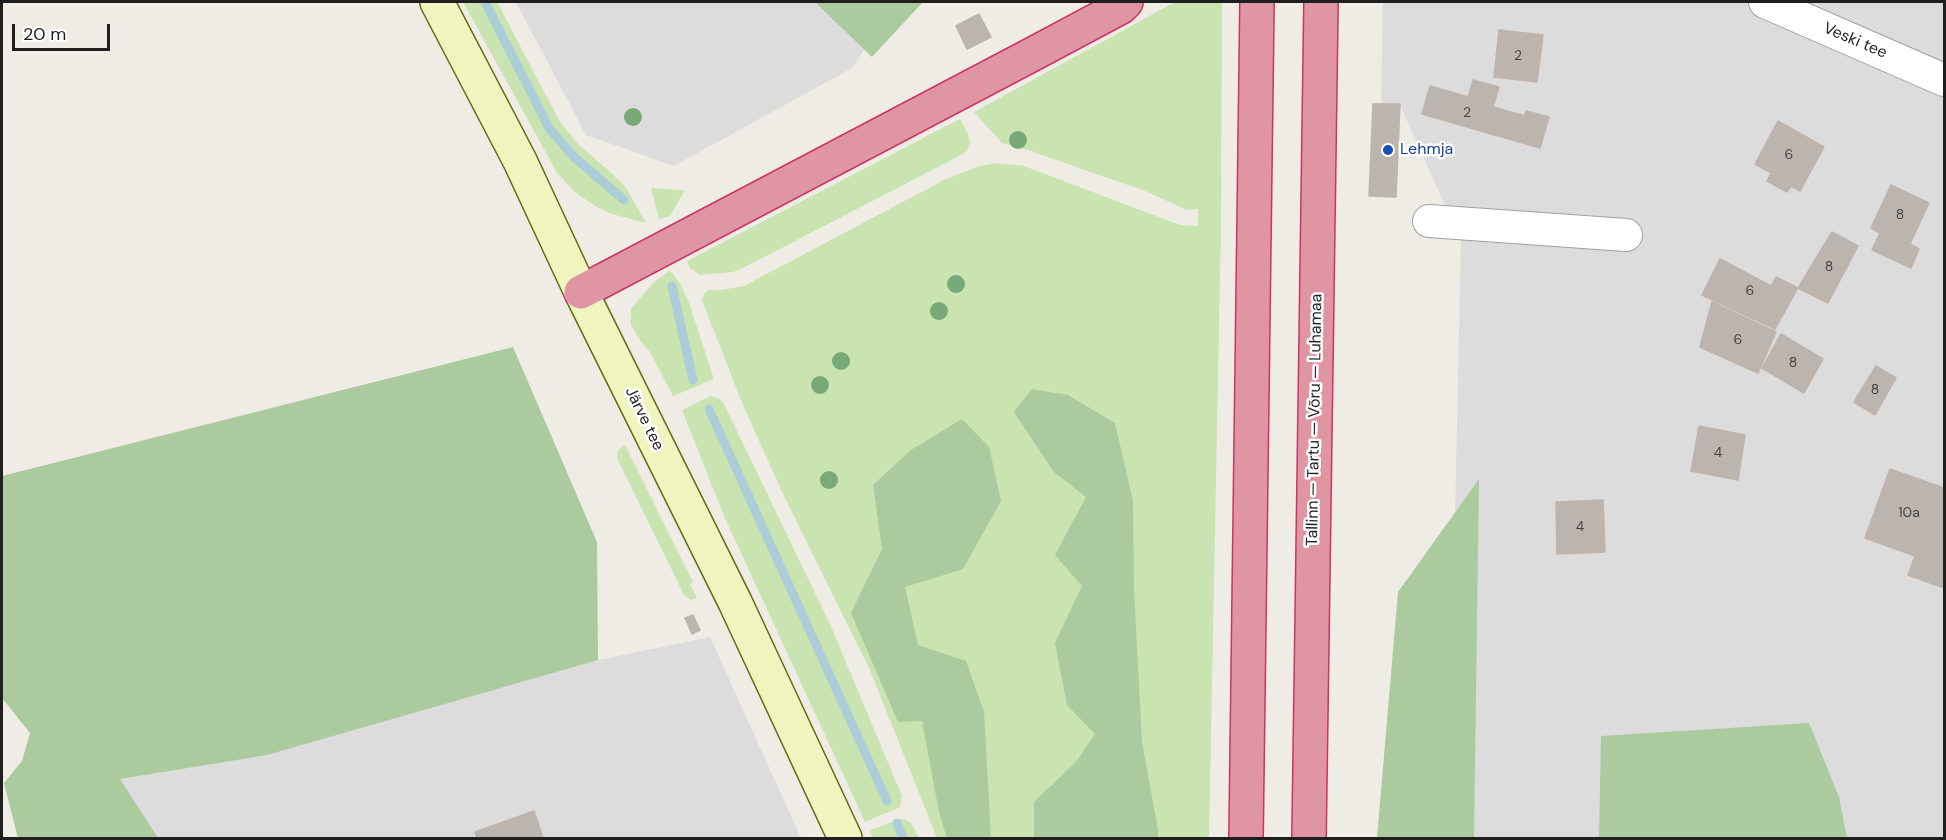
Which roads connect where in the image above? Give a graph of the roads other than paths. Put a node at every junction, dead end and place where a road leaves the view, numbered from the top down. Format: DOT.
graph roads {
  1 [pos="437,2"];
  2 [pos="1126,2"];
  3 [pos="1257,2"];
  4 [pos="1321,2"];
  5 [pos="1765,2"];
  6 [pos="1944,80"];
  7 [pos="1429,220"];
  8 [pos="1626,235"];
  9 [pos="581,292"];
  10 [pos="845,838"];
  11 [pos="1246,838"];
  12 [pos="1309,838"];
  1 -- 9 [label="street, Järve tee"];
  2 -- 9 [label="highway"];
  3 -- 11 [label="highway"];
  4 -- 12 [label="highway, Tallinn — Tartu — Võru — Luhamaa"];
  5 -- 6 [label="street, Veski tee"];
  7 -- 8 [label="street"];
  9 -- 10 [label="street, Järve tee"];
}
